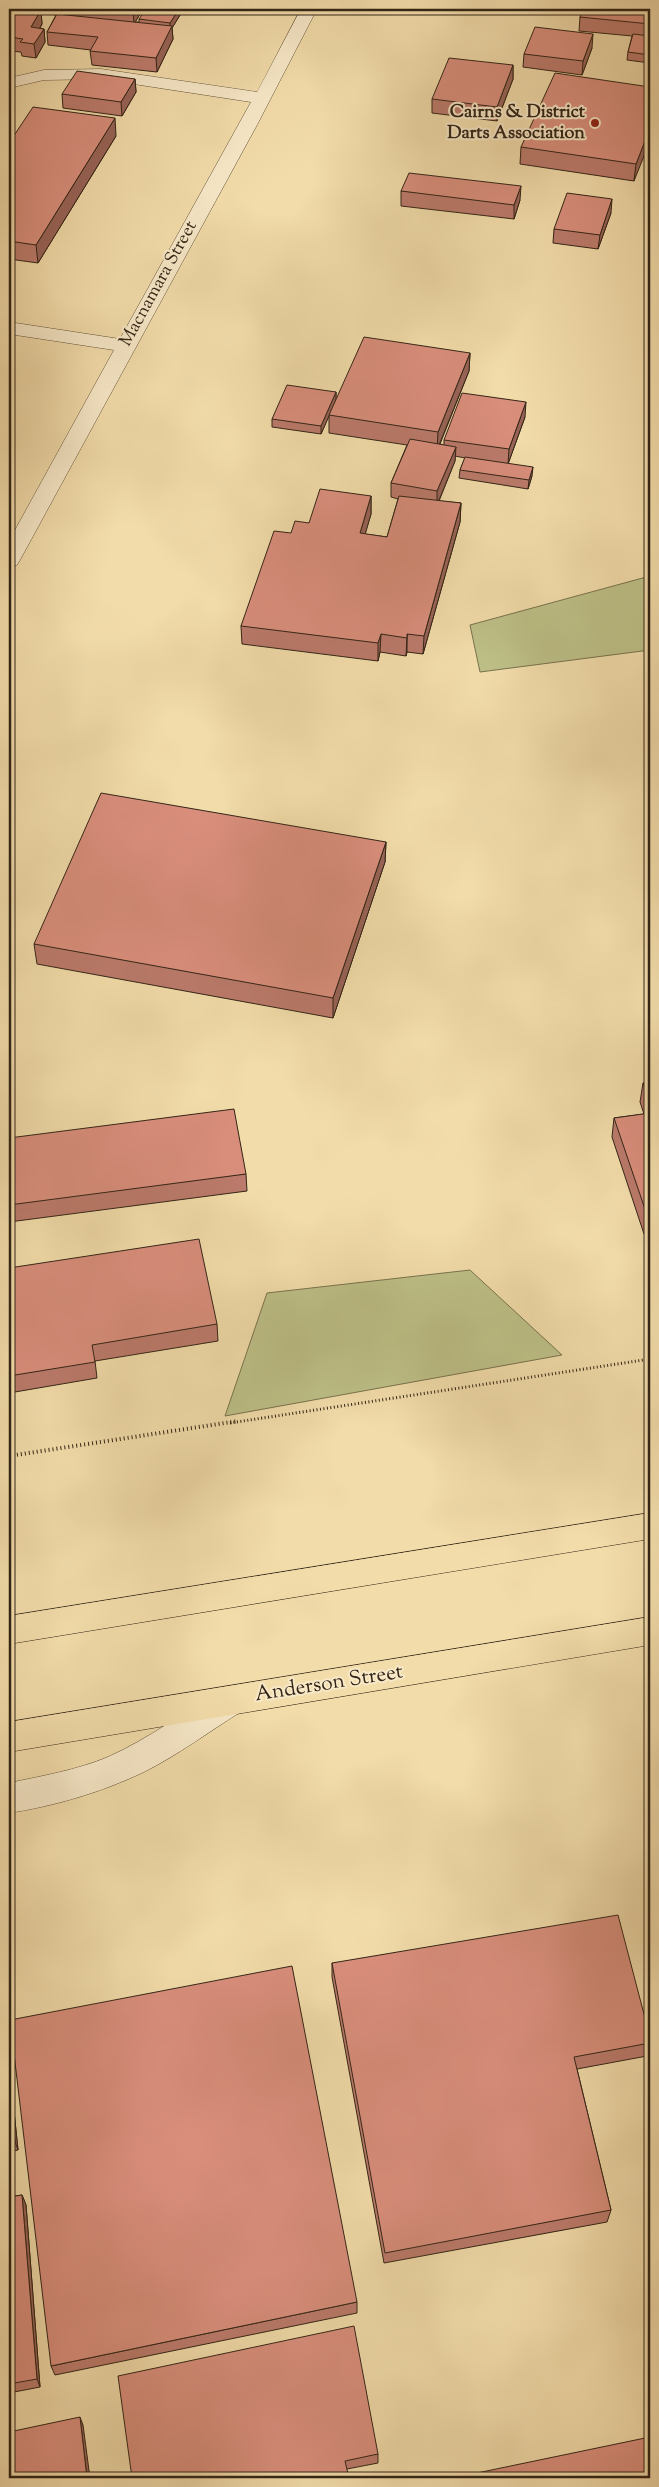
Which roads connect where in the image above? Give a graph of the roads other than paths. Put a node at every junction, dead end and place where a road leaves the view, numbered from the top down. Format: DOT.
graph roads {
  1 [pos="309,9"];
  2 [pos="9,83"];
  3 [pos="262,98"];
  4 [pos="9,328"];
  5 [pos="125,346"];
  6 [pos="9,560"];
  7 [pos="650,1526"];
  8 [pos="9,1630"];
  9 [pos="650,1631"];
  10 [pos="232,1700"];
  11 [pos="9,1737"];
  12 [pos="9,1798"];
  1 -- 3 [label="street, Macnamara Street"];
  2 -- 3 [label="street"];
  3 -- 5 [label="street, Macnamara Street"];
  4 -- 5 [label="street"];
  5 -- 6 [label="street, Macnamara Street"];
  7 -- 8 [label="main road"];
  9 -- 10 [label="main road, Anderson Street"];
  10 -- 11 [label="main road, Anderson Street"];
  10 -- 12 [label="street"];
}
